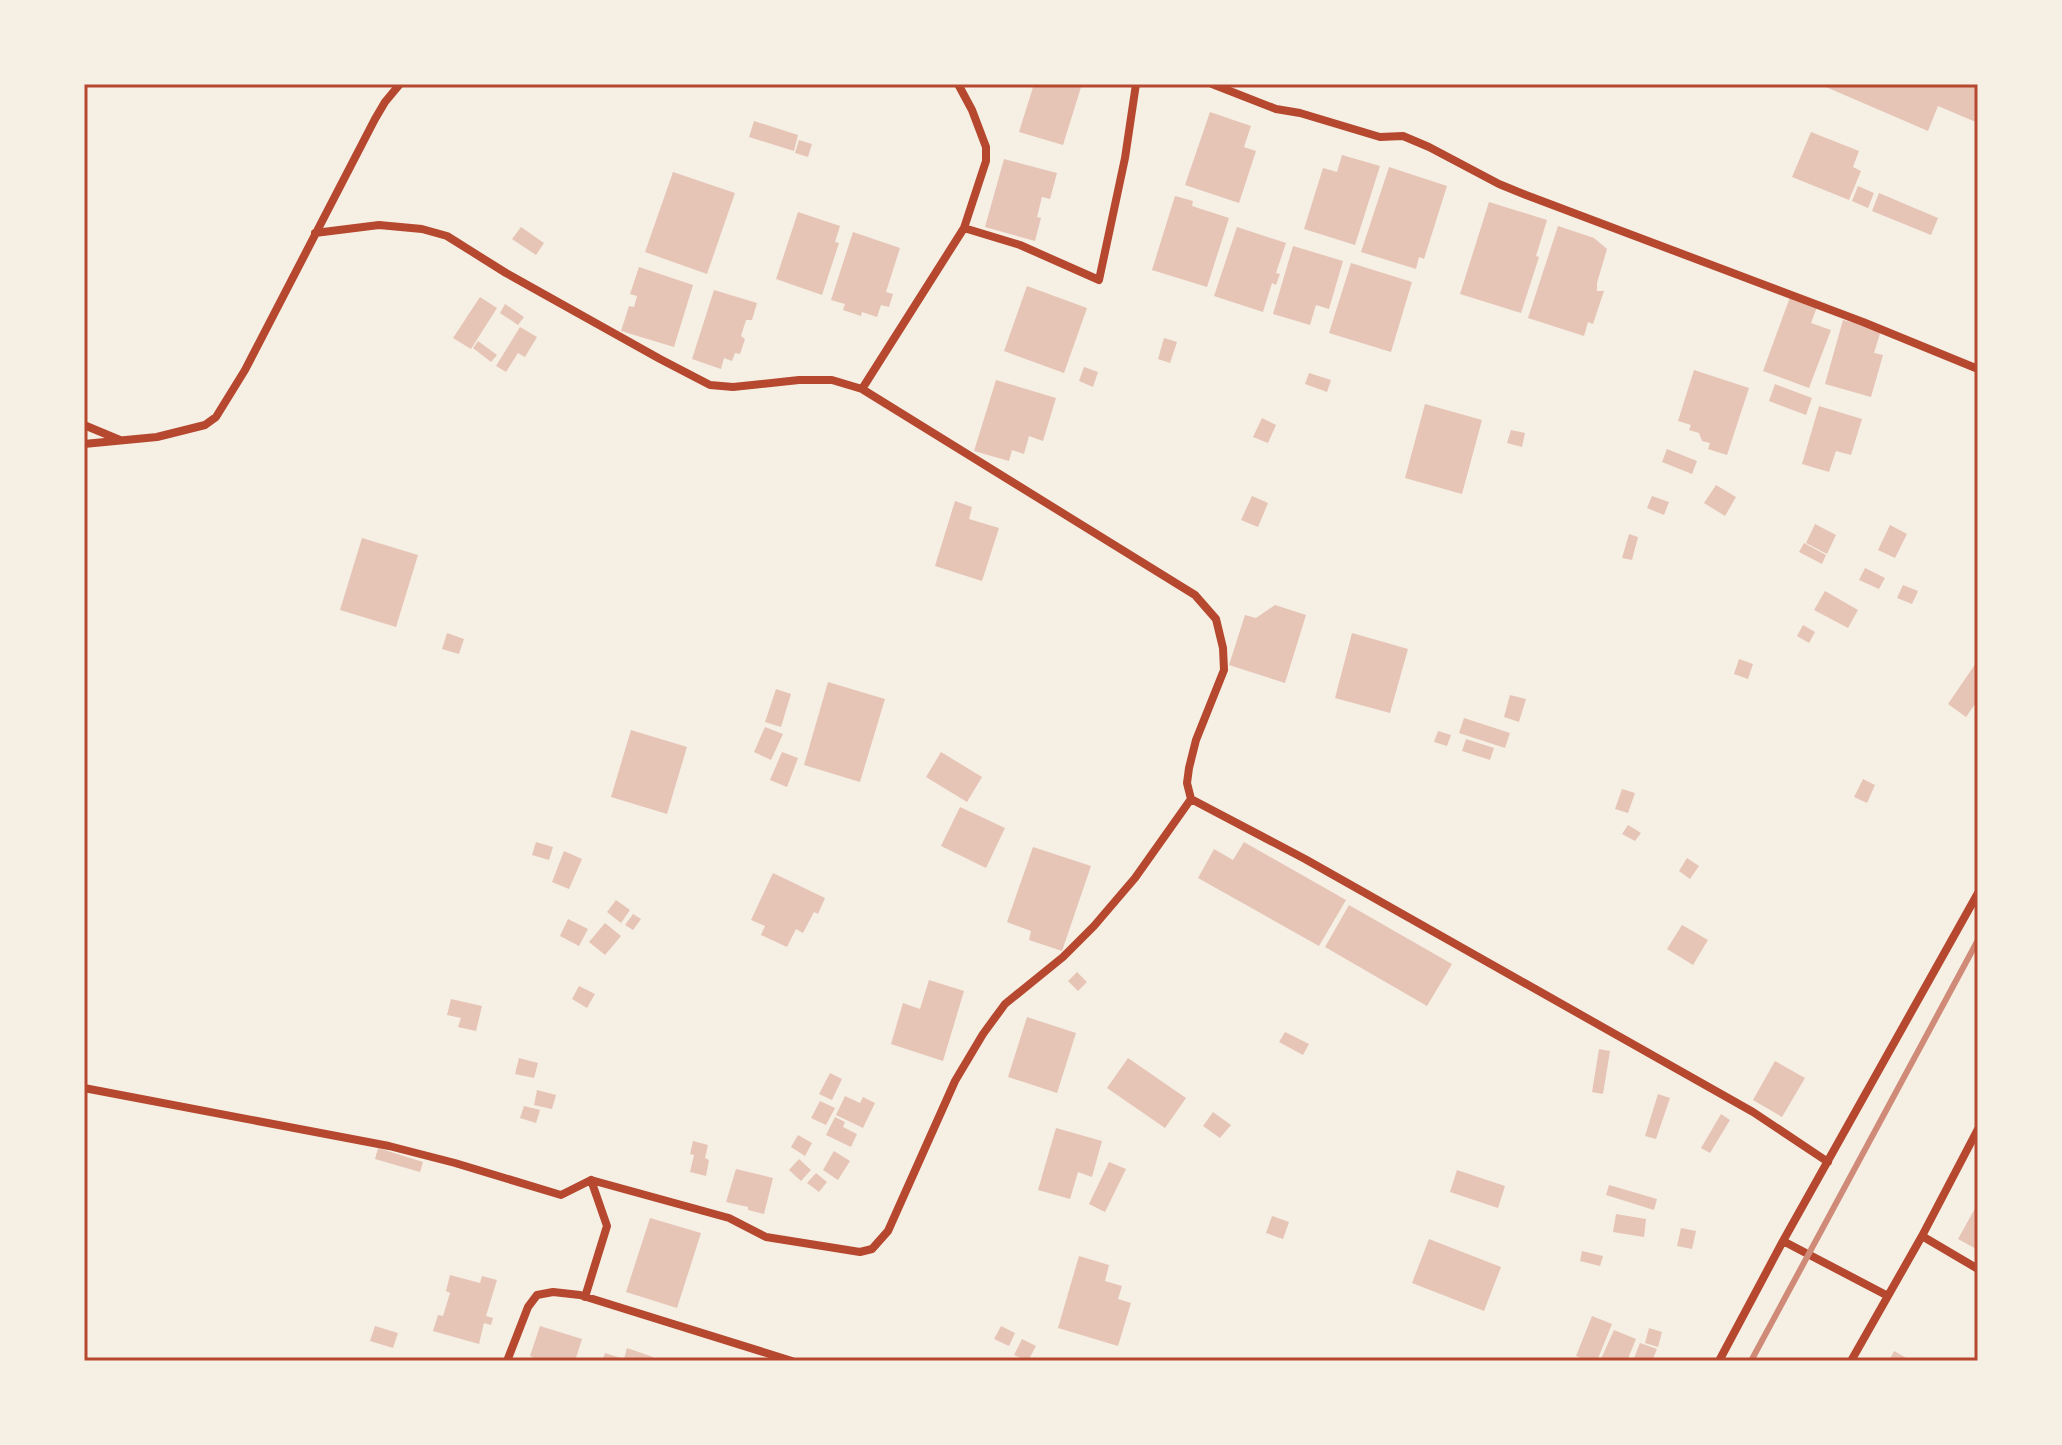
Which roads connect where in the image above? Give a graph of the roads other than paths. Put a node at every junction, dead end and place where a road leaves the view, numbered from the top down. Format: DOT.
graph roads {
  1 [pos="400,84"];
  2 [pos="958,84"];
  3 [pos="1136,84"];
  4 [pos="1212,84"];
  5 [pos="964,228"];
  6 [pos="315,233"];
  7 [pos="1978,369"];
  8 [pos="862,389"];
  9 [pos="84,425"];
  10 [pos="121,440"];
  11 [pos="84,444"];
  12 [pos="1191,799"];
  13 [pos="1978,893"];
  14 [pos="84,1088"];
  15 [pos="1978,1129"];
  16 [pos="1828,1162"];
  17 [pos="591,1180"];
  18 [pos="1922,1236"];
  19 [pos="1783,1241"];
  20 [pos="1978,1269"];
  21 [pos="1888,1296"];
  22 [pos="585,1297"];
  23 [pos="507,1361"];
  24 [pos="792,1361"];
  25 [pos="1719,1361"];
  26 [pos="1851,1361"];
  1 -- 6 [label="street"];
  2 -- 5 [label="street"];
  3 -- 5 [label="street"];
  4 -- 7 [label="street"];
  5 -- 8 [label="street"];
  6 -- 8 [label="street"];
  6 -- 10 [label="street"];
  8 -- 12 [label="street"];
  9 -- 10 [label="street"];
  10 -- 11 [label="street"];
  12 -- 16 [label="street"];
  12 -- 17 [label="street"];
  13 -- 16 [label="street"];
  14 -- 17 [label="street"];
  15 -- 18 [label="street"];
  16 -- 19 [label="street"];
  17 -- 22 [label="street"];
  18 -- 20 [label="street"];
  18 -- 21 [label="street"];
  19 -- 21 [label="street"];
  19 -- 25 [label="street"];
  21 -- 26 [label="street"];
  22 -- 23 [label="street"];
  22 -- 24 [label="street"];
}
